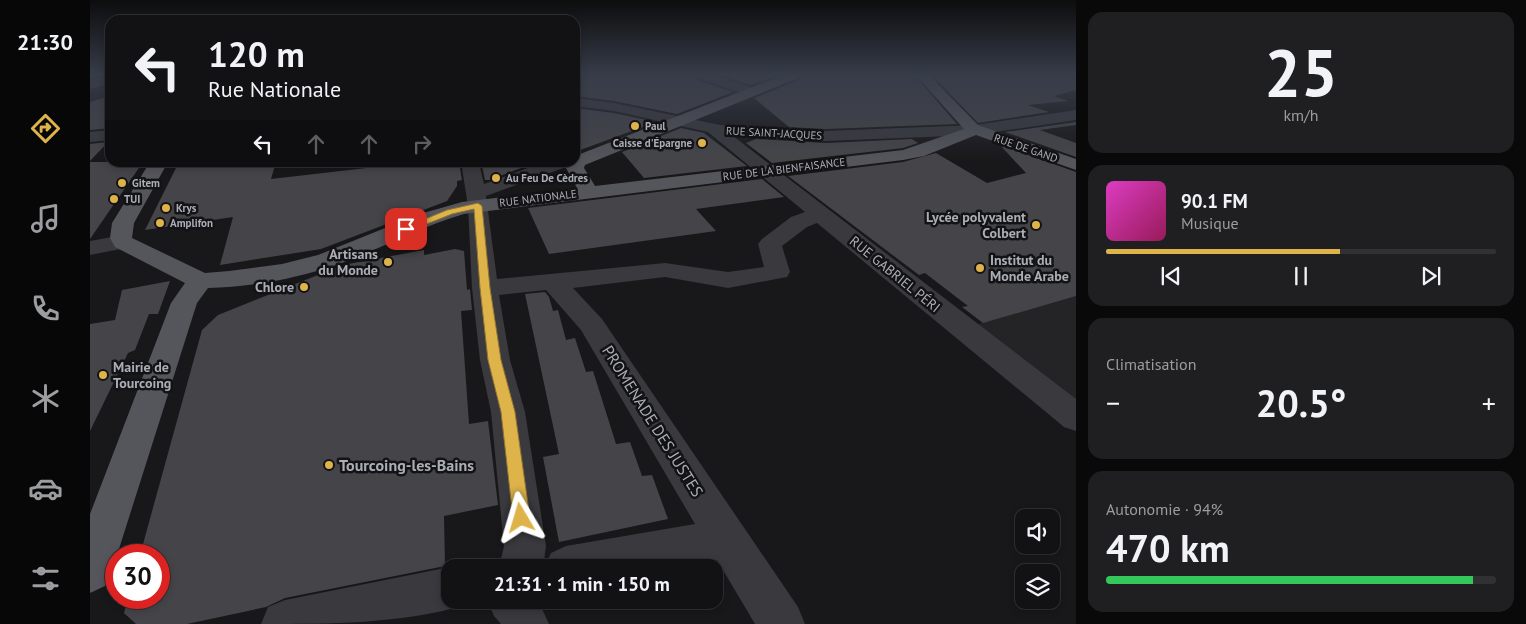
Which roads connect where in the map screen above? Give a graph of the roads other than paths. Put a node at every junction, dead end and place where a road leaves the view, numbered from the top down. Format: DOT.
graph roads {
  1 [pos="592,104"];
  2 [pos="719,104"];
  3 [pos="948,104"];
  4 [pos="1076,115"];
  5 [pos="677,121"];
  6 [pos="714,129"];
  7 [pos="975,130"];
  8 [pos="105,136"];
  9 [pos="90,137"];
  10 [pos="580,160"];
  11 [pos="1076,165"];
  12 [pos="156,167"];
  13 [pos="471,167"];
  14 [pos="551,167"];
  15 [pos="574,167"];
  16 [pos="766,171"];
  17 [pos="589,192"];
  18 [pos="477,200"];
  19 [pos="820,214"];
  20 [pos="123,242"];
  21 [pos="90,248"];
  22 [pos="200,281"];
  23 [pos="553,282"];
  24 [pos="485,288"];
  25 [pos="1076,418"];
  26 [pos="727,538"];
  27 [pos="523,559"];
  28 [pos="614,559"];
  29 [pos="90,571"];
  30 [pos="441,591"];
  31 [pos="518,609"];
  32 [pos="285,624"];
  33 [pos="525,624"];
  34 [pos="781,624"];
  1 -- 5 [label="street, RUE SAINT-JACQUES"];
  2 -- 5 [label="main road, RUE NATIONALE"];
  3 -- 7 [label="main road"];
  4 -- 7 [label="street, RUE SAINT-JACQUES"];
  5 -- 6 [label="street, RUE SAINT-JACQUES"];
  5 -- 10 [label="main road, RUE NATIONALE"];
  6 -- 7 [label="street, RUE SAINT-JACQUES"];
  6 -- 16 [label="street, RUE GABRIEL PÉRI"];
  7 -- 11 [label="main road, RUE DE GAND"];
  7 -- 16 [label="main road, RUE DE LA BIENFAISANCE"];
  8 -- 9 [label="street"];
  12 -- 20 [label="main road"];
  13 -- 18 [label="street"];
  14 -- 18 [label="street"];
  15 -- 17 [label="main road, RUE NATIONALE"];
  16 -- 17 [label="main road, RUE DE LA BIENFAISANCE"];
  16 -- 19 [label="street, RUE GABRIEL PÉRI"];
  17 -- 18 [label="main road, RUE NATIONALE"];
  18 -- 22 [label="main road, RUE NATIONALE"];
  18 -- 24 [label="street"];
  19 -- 23 [label="street"];
  19 -- 25 [label="street, RUE GABRIEL PÉRI"];
  20 -- 21 [label="street"];
  20 -- 22 [label="main road"];
  22 -- 29 [label="main road"];
  23 -- 24 [label="street"];
  23 -- 26 [label="street, PROMENADE DES JUSTES"];
  24 -- 27 [label="street"];
  26 -- 28 [label="street"];
  26 -- 34 [label="street, PROMENADE DES JUSTES"];
  30 -- 32 [label="street"];
  31 -- 33 [label="street"];
}
